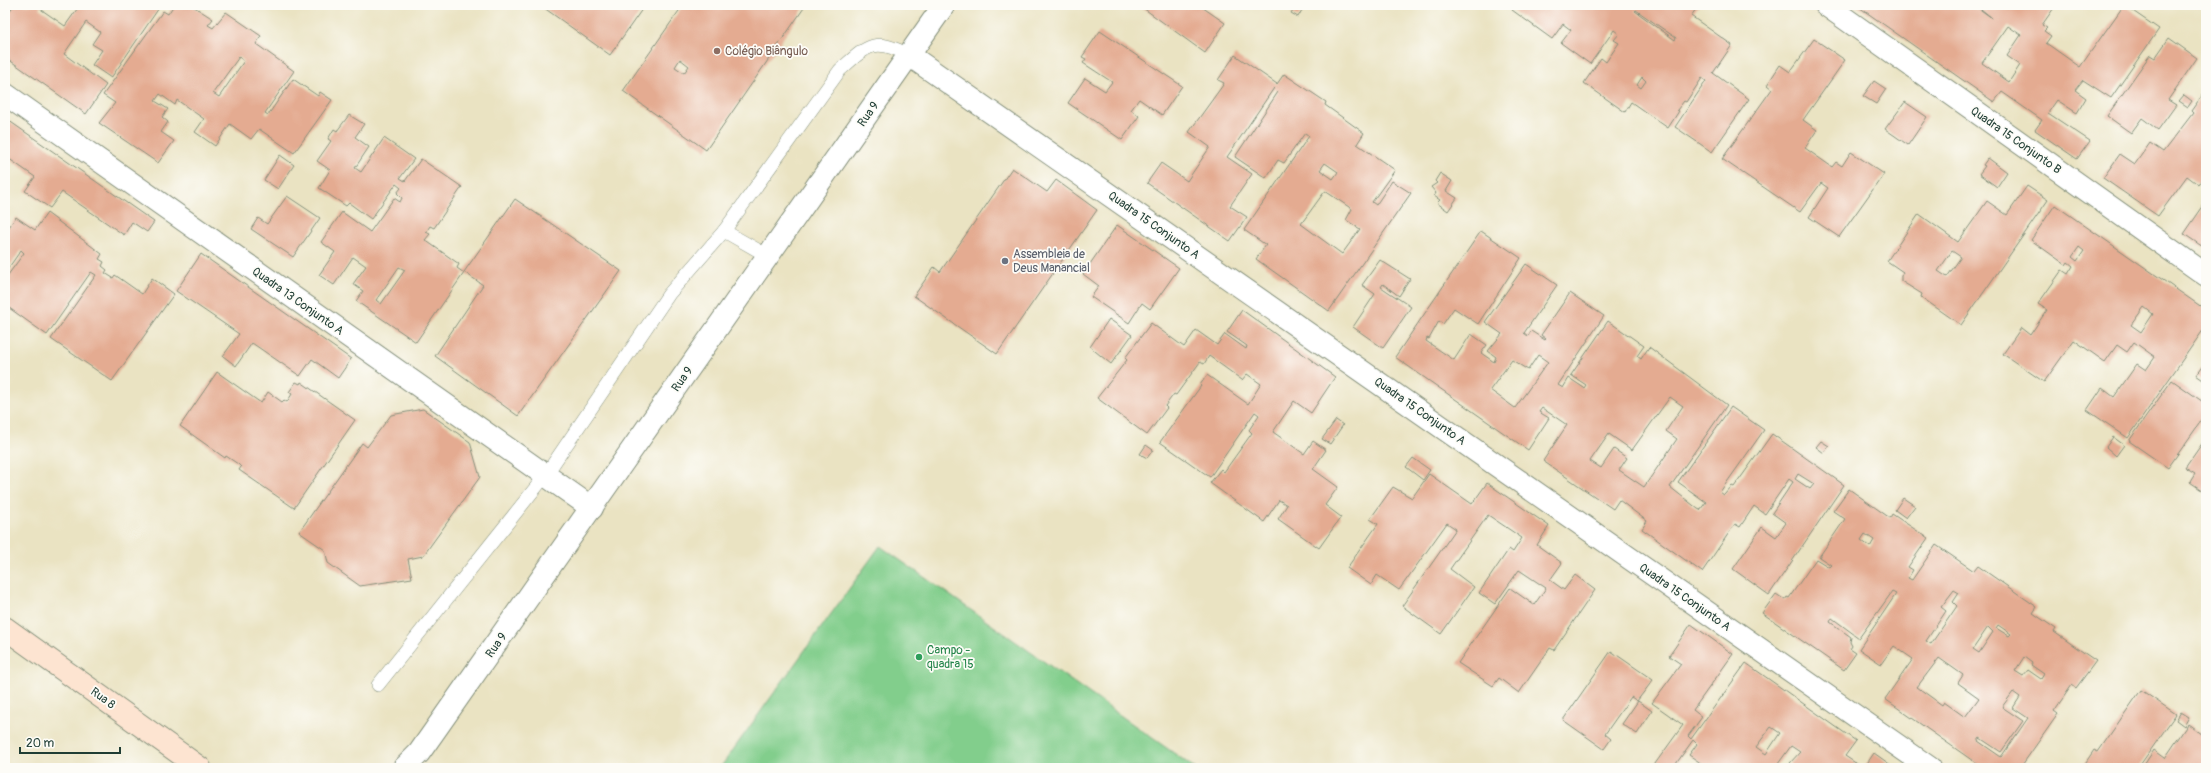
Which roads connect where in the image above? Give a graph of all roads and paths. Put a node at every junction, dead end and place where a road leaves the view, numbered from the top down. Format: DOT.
graph roads {
  1 [pos="944,5"];
  2 [pos="1826,5"];
  3 [pos="909,55"];
  4 [pos="5,94"];
  5 [pos="724,231"];
  6 [pos="768,256"];
  7 [pos="2206,275"];
  8 [pos="545,476"];
  9 [pos="592,508"];
  10 [pos="5,628"];
  11 [pos="378,685"];
  12 [pos="417,761"];
  13 [pos="200,768"];
  14 [pos="404,768"];
  15 [pos="1930,768"];
  1 -- 3 [label="street, Rua 9"];
  2 -- 7 [label="street, Quadra 15 Conjunto B"];
  3 -- 5 [label="lane"];
  3 -- 6 [label="street, Rua 9"];
  3 -- 15 [label="street, Quadra 15 Conjunto A"];
  4 -- 8 [label="street, Quadra 13 Conjunto A"];
  5 -- 6 [label="lane"];
  5 -- 8 [label="lane"];
  6 -- 9 [label="street, Rua 9"];
  8 -- 9 [label="street, Quadra 13 Conjunto A"];
  8 -- 11 [label="lane"];
  9 -- 12 [label="street, Rua 9"];
  10 -- 13 [label="main road, Rua 8"];
  12 -- 14 [label="street, Rua 9"];
}
